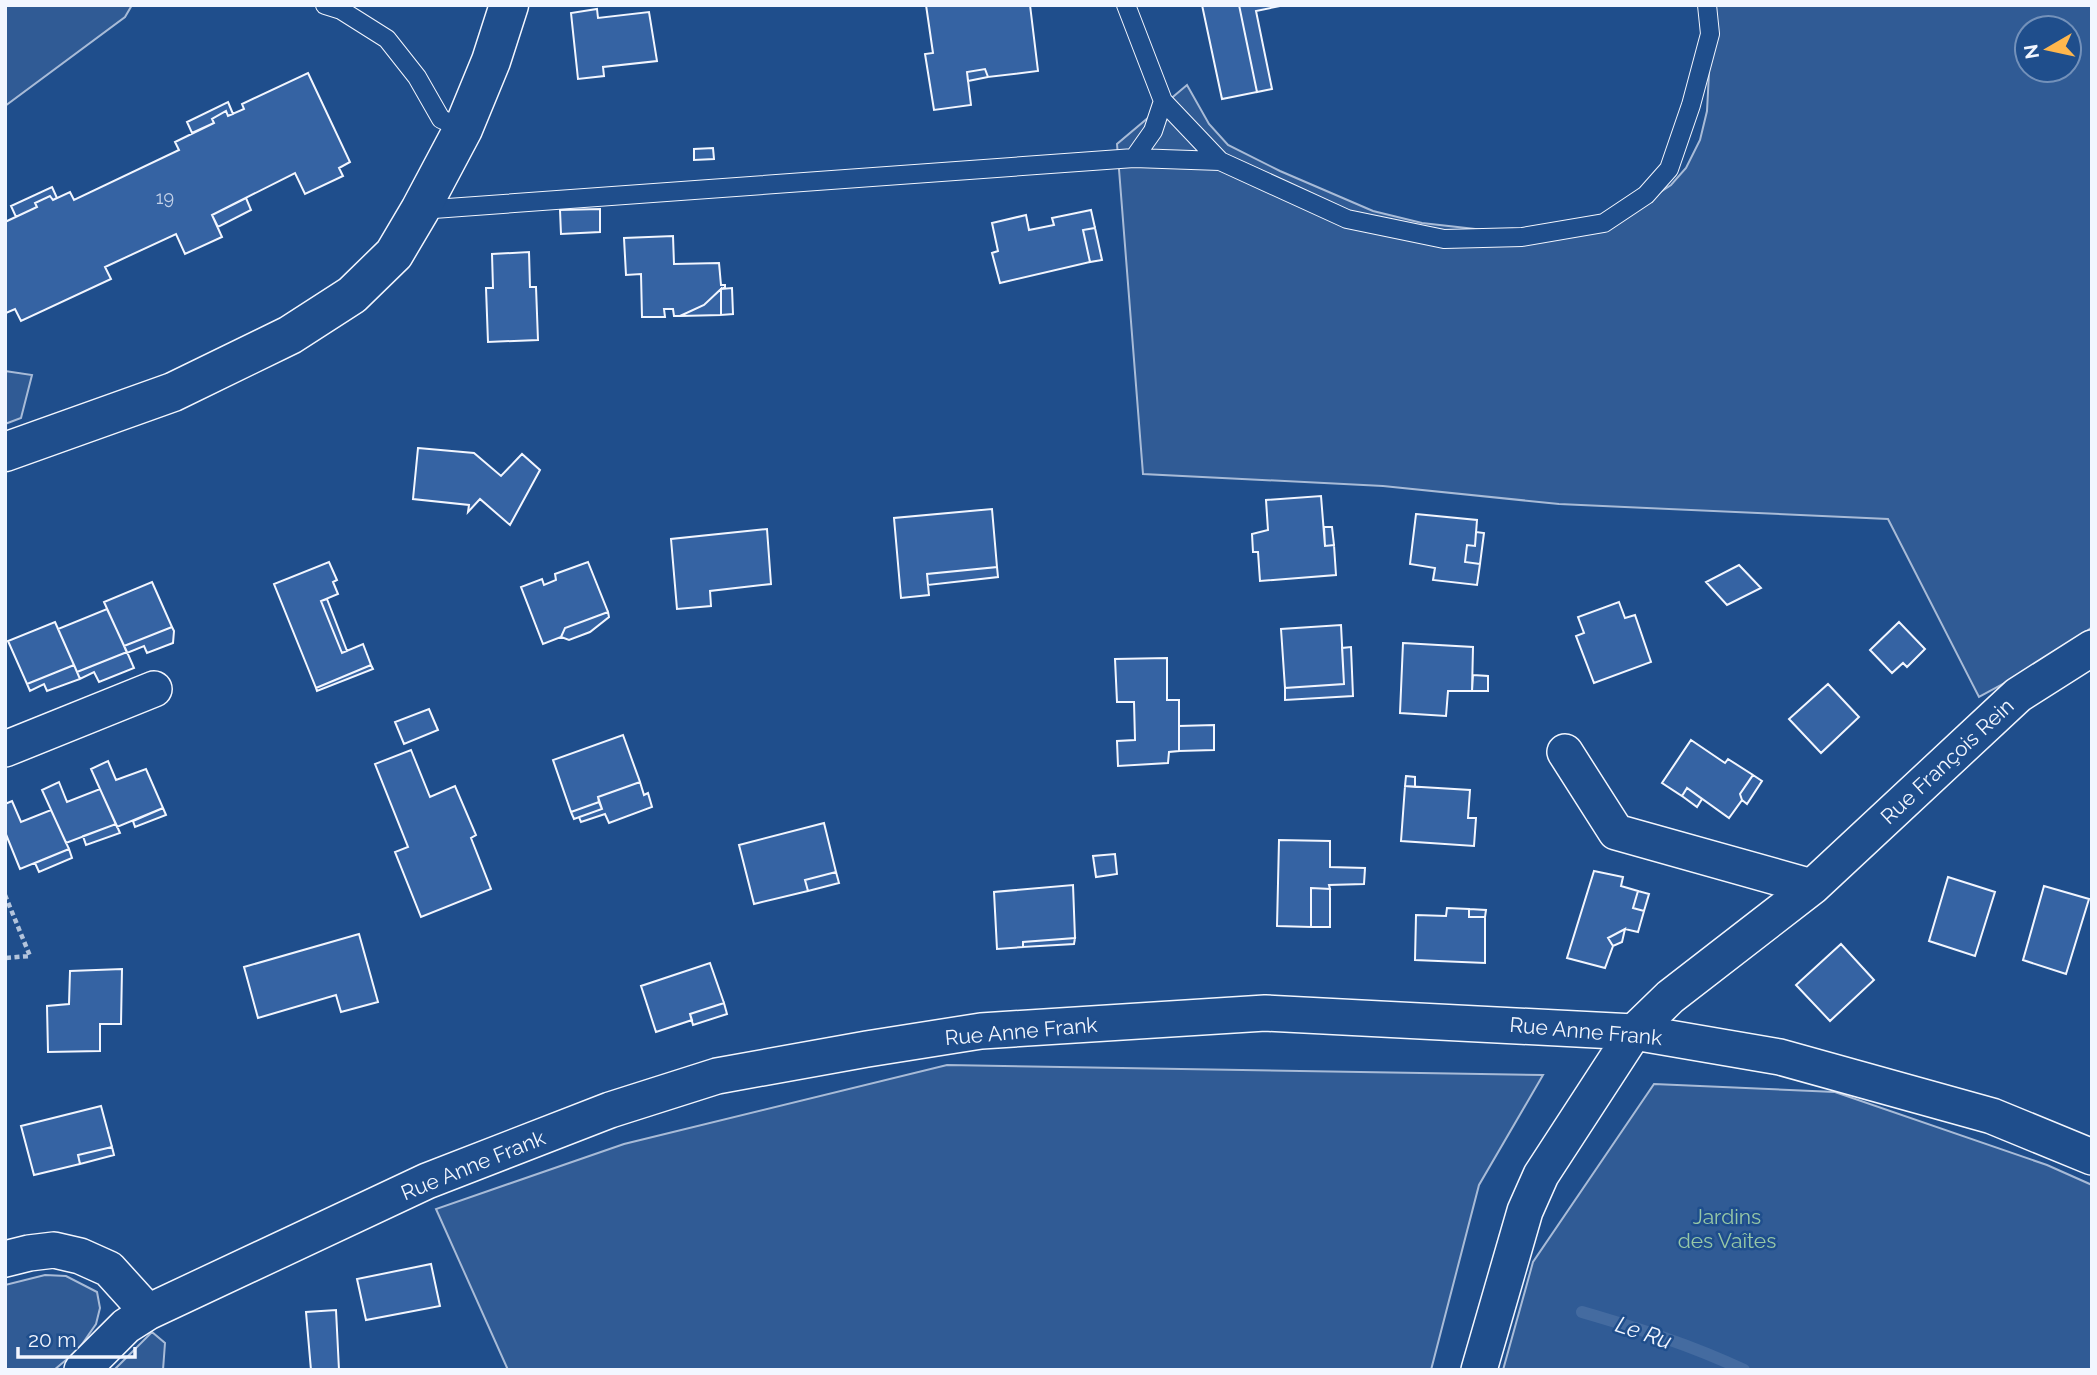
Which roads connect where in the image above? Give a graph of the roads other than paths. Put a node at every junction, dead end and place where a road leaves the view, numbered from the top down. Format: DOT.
graph roads {
  1 [pos="325,5"];
  2 [pos="509,5"];
  3 [pos="1126,5"];
  4 [pos="1707,5"];
  5 [pos="1163,101"];
  6 [pos="463,129"];
  7 [pos="1134,158"];
  8 [pos="1220,161"];
  9 [pos="419,210"];
  10 [pos="5,452"];
  11 [pos="2092,648"];
  12 [pos="154,689"];
  13 [pos="5,749"];
  14 [pos="1565,751"];
  15 [pos="1812,887"];
  16 [pos="1634,1032"];
  17 [pos="2092,1157"];
  18 [pos="5,1259"];
  19 [pos="148,1312"];
  20 [pos="82,1370"];
  21 [pos="1479,1370"];
  1 -- 6 [label="lane"];
  2 -- 6 [label="street"];
  3 -- 5 [label="lane"];
  4 -- 8 [label="lane"];
  5 -- 7 [label="lane"];
  5 -- 8 [label="lane"];
  6 -- 9 [label="street"];
  7 -- 8 [label="lane"];
  7 -- 9 [label="lane"];
  9 -- 10 [label="street"];
  11 -- 15 [label="street, Rue François Rein"];
  12 -- 13 [label="street"];
  14 -- 15 [label="street"];
  15 -- 16 [label="street, Rue François Rein"];
  16 -- 17 [label="street, Rue Anne Frank"];
  16 -- 19 [label="street, Rue Anne Frank"];
  16 -- 21 [label="street, Rue François Rein"];
  18 -- 19 [label="street"];
  19 -- 20 [label="street, Rue Anne Frank"];
}
